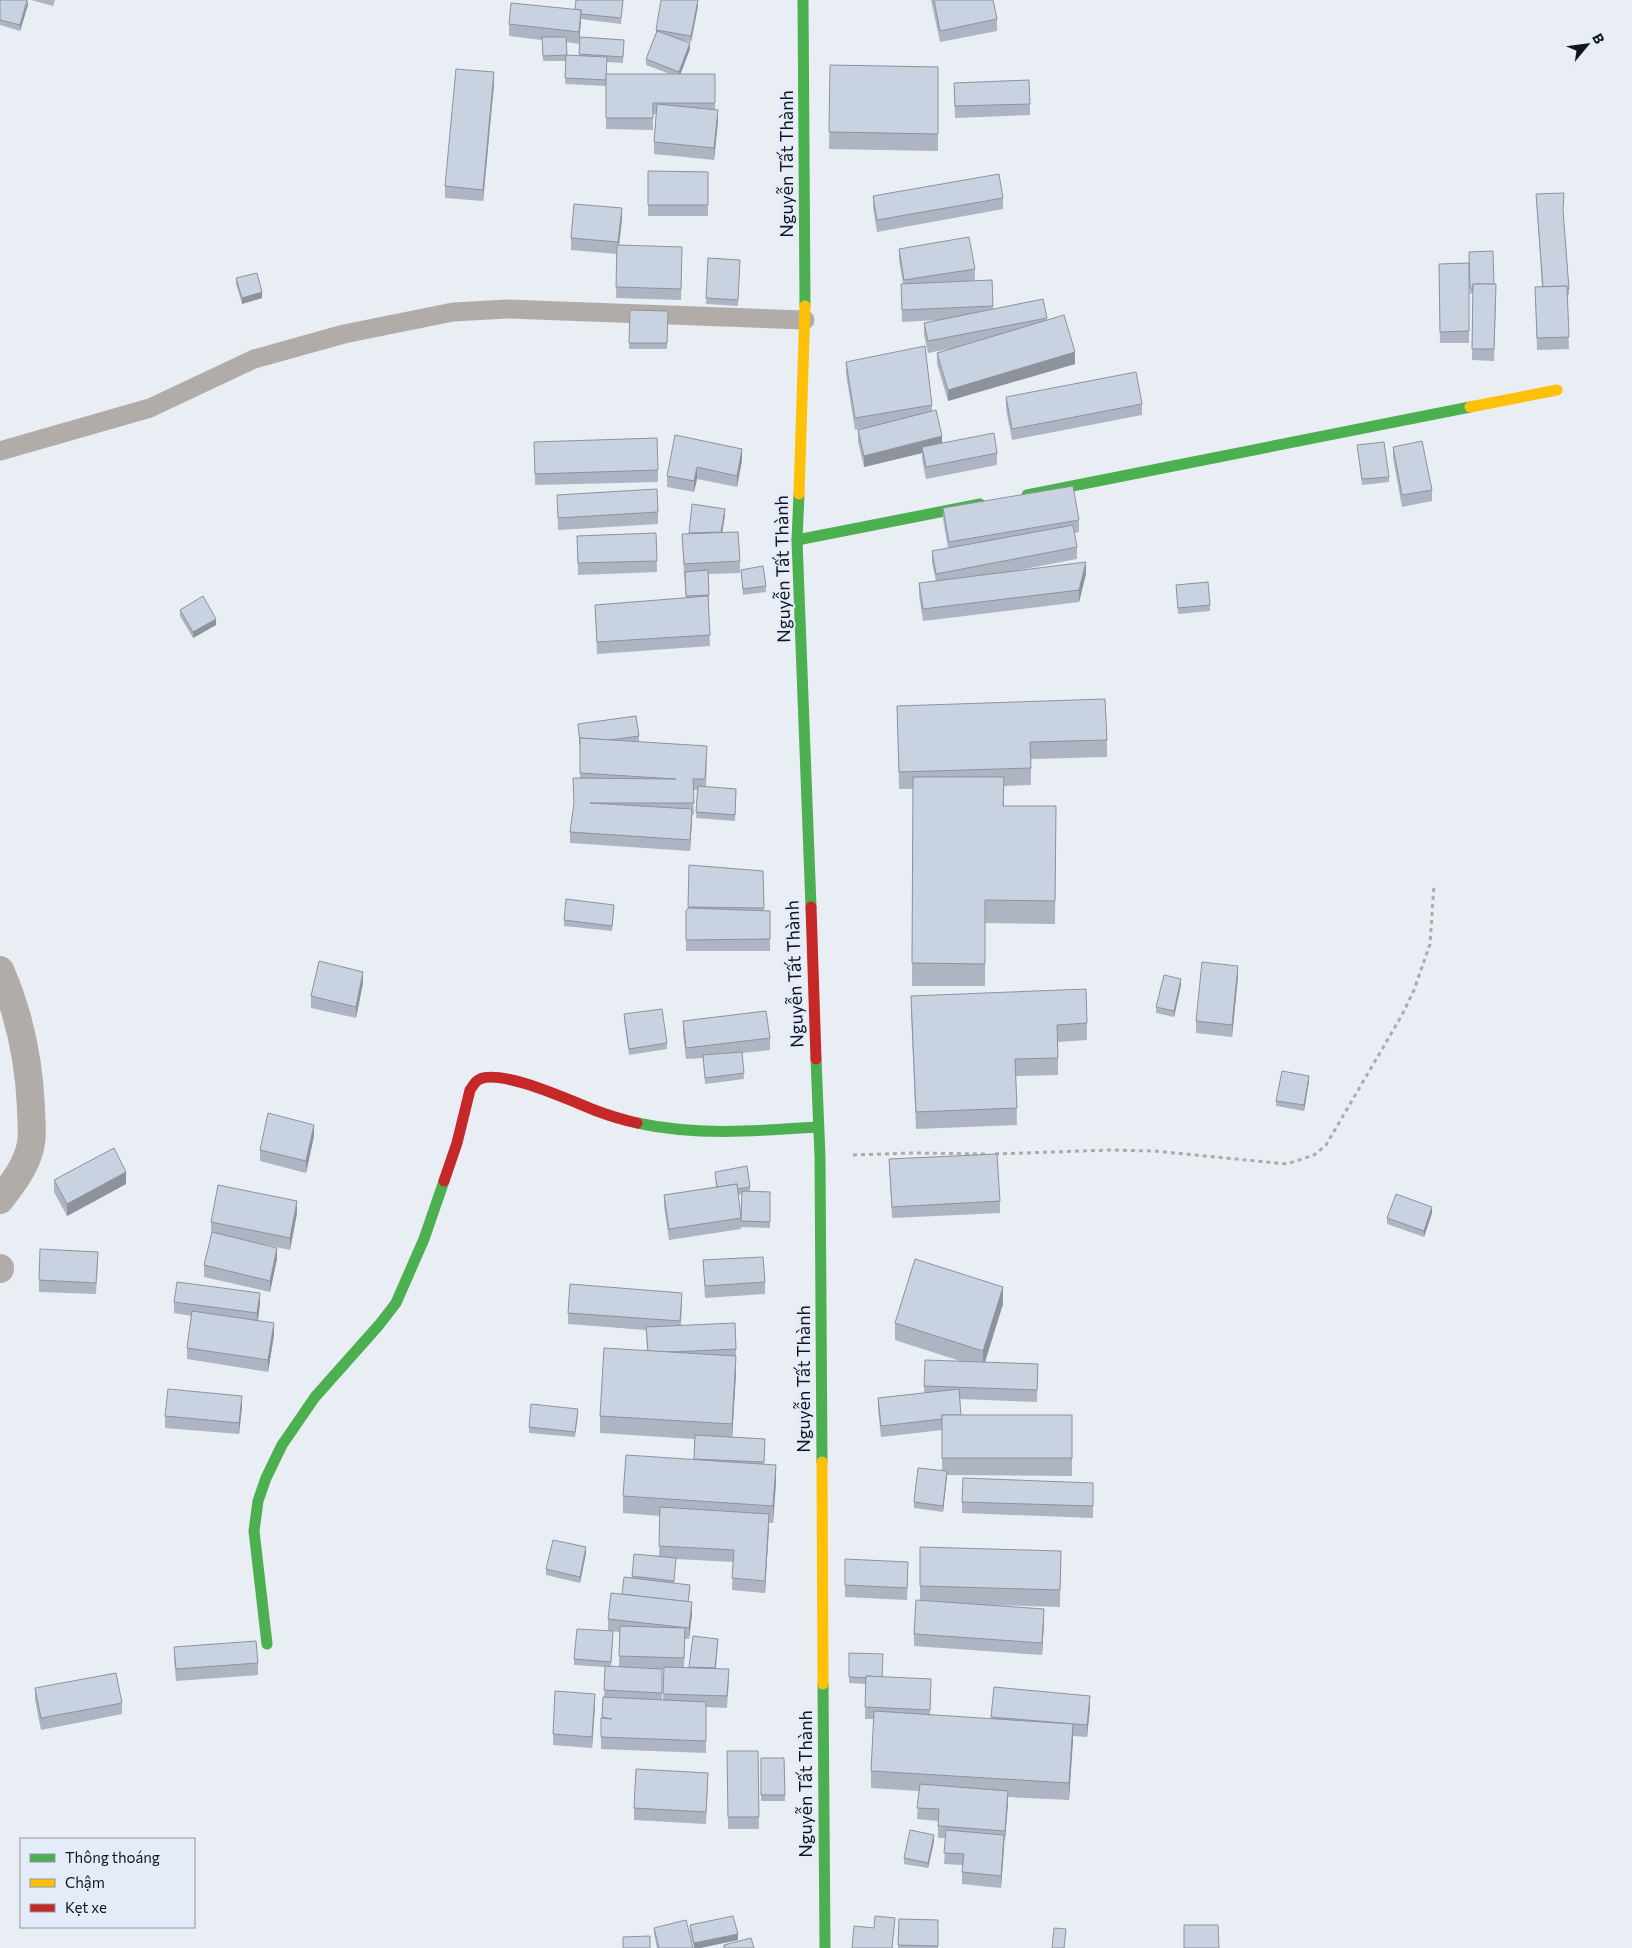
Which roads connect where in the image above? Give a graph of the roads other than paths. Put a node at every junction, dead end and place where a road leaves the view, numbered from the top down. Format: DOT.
graph roads {
  1 [pos="803,0"];
  2 [pos="805,320"];
  3 [pos="1557,390"];
  4 [pos="0,451"];
  5 [pos="1020,496"];
  6 [pos="991,502"];
  7 [pos="797,540"];
  8 [pos="0,970"];
  9 [pos="818,1127"];
  10 [pos="0,1200"];
  11 [pos="266,1644"];
  12 [pos="825,1948"];
  1 -- 2 [label="main road, Nguyễn Tất Thành"];
  2 -- 4 [label="lane"];
  2 -- 7 [label="main road, Nguyễn Tất Thành"];
  3 -- 5 [label="main road"];
  6 -- 7 [label="main road"];
  7 -- 9 [label="main road, Nguyễn Tất Thành"];
  8 -- 10 [label="street"];
  9 -- 11 [label="main road"];
  9 -- 12 [label="main road, Nguyễn Tất Thành"];
}
